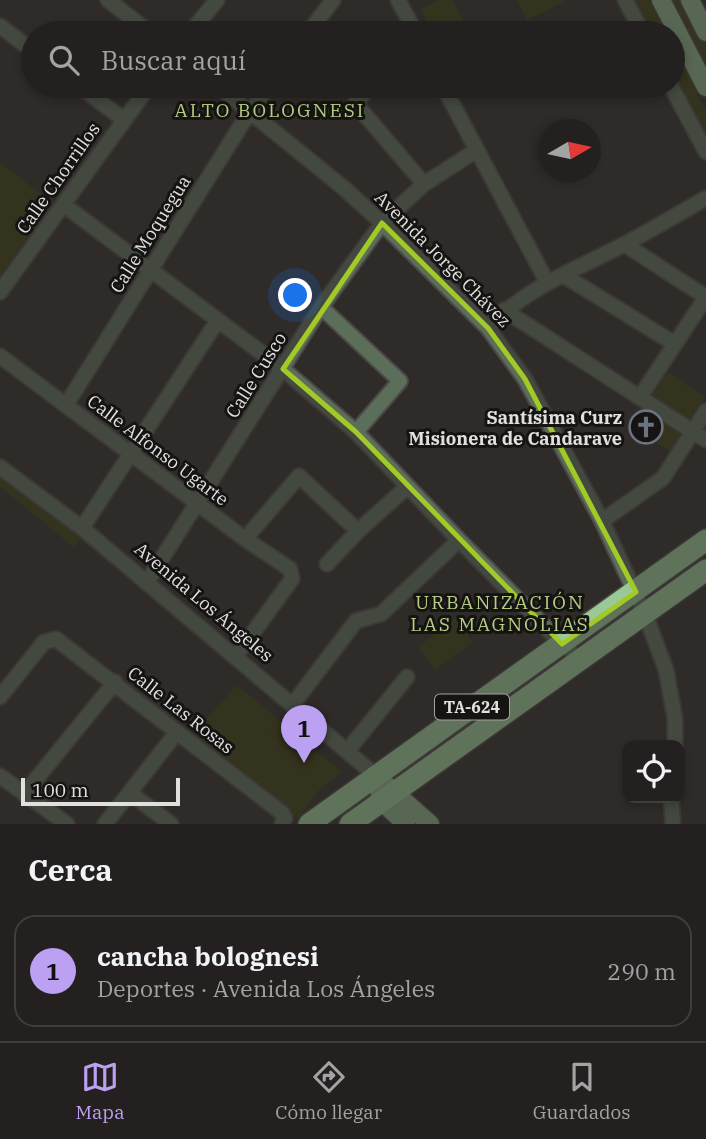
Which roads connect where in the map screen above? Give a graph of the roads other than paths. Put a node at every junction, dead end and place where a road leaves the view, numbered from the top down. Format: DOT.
graph roads {
  1 [pos="108,0"];
  2 [pos="217,0"];
  3 [pos="333,0"];
  4 [pos="398,0"];
  5 [pos="625,0"];
  6 [pos="661,0"];
  7 [pos="690,0"];
  8 [pos="135,21"];
  9 [pos="200,21"];
  10 [pos="317,21"];
  11 [pos="409,21"];
  12 [pos="636,21"];
  13 [pos="672,21"];
  14 [pos="0,26"];
  15 [pos="706,32"];
  16 [pos="21,42"];
  17 [pos="685,46"];
  18 [pos="706,87"];
  19 [pos="96,98"];
  20 [pos="139,98"];
  21 [pos="233,98"];
  22 [pos="260,98"];
  23 [pos="360,98"];
  24 [pos="449,98"];
  25 [pos="677,98"];
  26 [pos="250,111"];
  27 [pos="123,118"];
  28 [pos="477,150"];
  29 [pos="706,152"];
  30 [pos="424,184"];
  31 [pos="706,198"];
  32 [pos="64,205"];
  33 [pos="382,223"];
  34 [pos="624,244"];
  35 [pos="150,269"];
  36 [pos="564,275"];
  37 [pos="547,282"];
  38 [pos="0,292"];
  39 [pos="706,297"];
  40 [pos="321,307"];
  41 [pos="504,310"];
  42 [pos="218,320"];
  43 [pos="488,328"];
  44 [pos="675,344"];
  45 [pos="0,356"];
  46 [pos="283,369"];
  47 [pos="640,397"];
  48 [pos="66,405"];
  49 [pos="706,411"];
  50 [pos="356,432"];
  51 [pos="700,436"];
  52 [pos="132,454"];
  53 [pos="0,467"];
  54 [pos="407,486"];
  55 [pos="198,503"];
  56 [pos="602,521"];
  57 [pos="82,527"];
  58 [pos="358,531"];
  59 [pos="245,538"];
  60 [pos="460,540"];
  61 [pos="706,540"];
  62 [pos="327,564"];
  63 [pos="706,570"];
  64 [pos="147,582"];
  65 [pos="636,592"];
  66 [pos="645,614"];
  67 [pos="562,644"];
  68 [pos="236,656"];
  69 [pos="582,661"];
  70 [pos="407,677"];
  71 [pos="114,682"];
  72 [pos="0,697"];
  73 [pos="293,704"];
  74 [pos="177,732"];
  75 [pos="675,740"];
  76 [pos="348,750"];
  77 [pos="376,775"];
  78 [pos="0,776"];
  79 [pos="130,793"];
  80 [pos="24,794"];
  81 [pos="389,796"];
  82 [pos="671,803"];
  83 [pos="67,824"];
  84 [pos="105,824"];
  85 [pos="171,824"];
  86 [pos="282,824"];
  87 [pos="309,824"];
  88 [pos="350,824"];
  89 [pos="405,824"];
  90 [pos="430,824"];
  91 [pos="673,824"];
  1 -- 8 [label="street"];
  2 -- 9 [label="street"];
  3 -- 10 [label="street"];
  4 -- 11 [label="street"];
  5 -- 12 [label="street"];
  6 -- 13 [label="main road"];
  7 -- 15 [label="main road"];
  14 -- 16 [label="street"];
  17 -- 18 [label="main road"];
  19 -- 27 [label="street"];
  20 -- 27 [label="street, Calle Chorrillos"];
  21 -- 26 [label="street, Avenida Jorge Chávez"];
  22 -- 26 [label="street, Calle Moquegua"];
  23 -- 30 [label="street"];
  24 -- 28 [label="street"];
  25 -- 29 [label="street"];
  26 -- 33 [label="street, Avenida Jorge Chávez"];
  26 -- 35 [label="street, Calle Moquegua"];
  27 -- 32 [label="street, Calle Chorrillos"];
  28 -- 30 [label="street, Calle Cusco"];
  28 -- 37 [label="street"];
  30 -- 33 [label="street, Calle Cusco"];
  31 -- 34 [label="street"];
  32 -- 35 [label="street"];
  32 -- 38 [label="street, Calle Chorrillos"];
  33 -- 40 [label="street, Calle Cusco"];
  33 -- 43 [label="street, Avenida Jorge Chávez"];
  34 -- 36 [label="street"];
  34 -- 39 [label="street"];
  35 -- 42 [label="street"];
  35 -- 48 [label="street, Calle Moquegua"];
  36 -- 37 [label="street"];
  36 -- 44 [label="street"];
  37 -- 41 [label="street"];
  39 -- 44 [label="street"];
  40 -- 46 [label="street, Calle Cusco"];
  40 -- 50 [label="street"];
  41 -- 43 [label="street"];
  41 -- 47 [label="street"];
  42 -- 46 [label="street"];
  42 -- 52 [label="street"];
  43 -- 56 [label="street, Avenida Jorge Chávez"];
  44 -- 47 [label="street"];
  45 -- 48 [label="street, Calle Alfonso Ugarte"];
  46 -- 50 [label="street"];
  46 -- 55 [label="street, Calle Cusco"];
  47 -- 51 [label="street"];
  48 -- 52 [label="street, Calle Alfonso Ugarte"];
  49 -- 51 [label="street"];
  50 -- 54 [label="street"];
  51 -- 56 [label="street"];
  52 -- 55 [label="street, Calle Alfonso Ugarte"];
  52 -- 57 [label="street"];
  53 -- 57 [label="street, Avenida Los Ángeles"];
  54 -- 58 [label="street"];
  54 -- 60 [label="street"];
  55 -- 59 [label="street, Calle Alfonso Ugarte"];
  55 -- 64 [label="street, Calle Cusco"];
  56 -- 65 [label="street, Avenida Jorge Chávez"];
  57 -- 64 [label="street, Avenida Los Ángeles"];
  58 -- 59 [label="street"];
  58 -- 62 [label="street"];
  59 -- 68 [label="street, Calle Alfonso Ugarte"];
  60 -- 67 [label="street"];
  60 -- 73 [label="street"];
  61 -- 65 [label="highway, TA-624"];
  63 -- 66 [label="highway, TA-624"];
  64 -- 68 [label="street, Avenida Los Ángeles"];
  65 -- 66 [label="street, Avenida Jorge Chávez"];
  65 -- 67 [label="highway, TA-624"];
  66 -- 69 [label="highway, TA-624"];
  66 -- 75 [label="street, Avenida Jorge Chávez"];
  67 -- 69 [label="street"];
  67 -- 77 [label="highway, TA-624"];
  68 -- 73 [label="street, Avenida Los Ángeles"];
  69 -- 81 [label="highway, TA-624"];
  70 -- 76 [label="street"];
  71 -- 72 [label="street, Calle Las Rosas"];
  71 -- 74 [label="street, Calle Las Rosas"];
  71 -- 80 [label="street"];
  73 -- 76 [label="street, Avenida Los Ángeles"];
  74 -- 79 [label="street"];
  74 -- 86 [label="street, Calle Las Rosas"];
  76 -- 77 [label="street, Avenida Los Ángeles"];
  77 -- 81 [label="main road, Avenida Los Ángeles"];
  77 -- 87 [label="highway, TA-624"];
  78 -- 80 [label="street"];
  79 -- 84 [label="street"];
  79 -- 85 [label="street"];
  80 -- 83 [label="street"];
  81 -- 88 [label="highway, TA-624"];
  81 -- 89 [label="main road, Avenida Los Ángeles"];
  81 -- 90 [label="main road, Avenida Los Ángeles"];
  82 -- 91 [label="street"];
}
